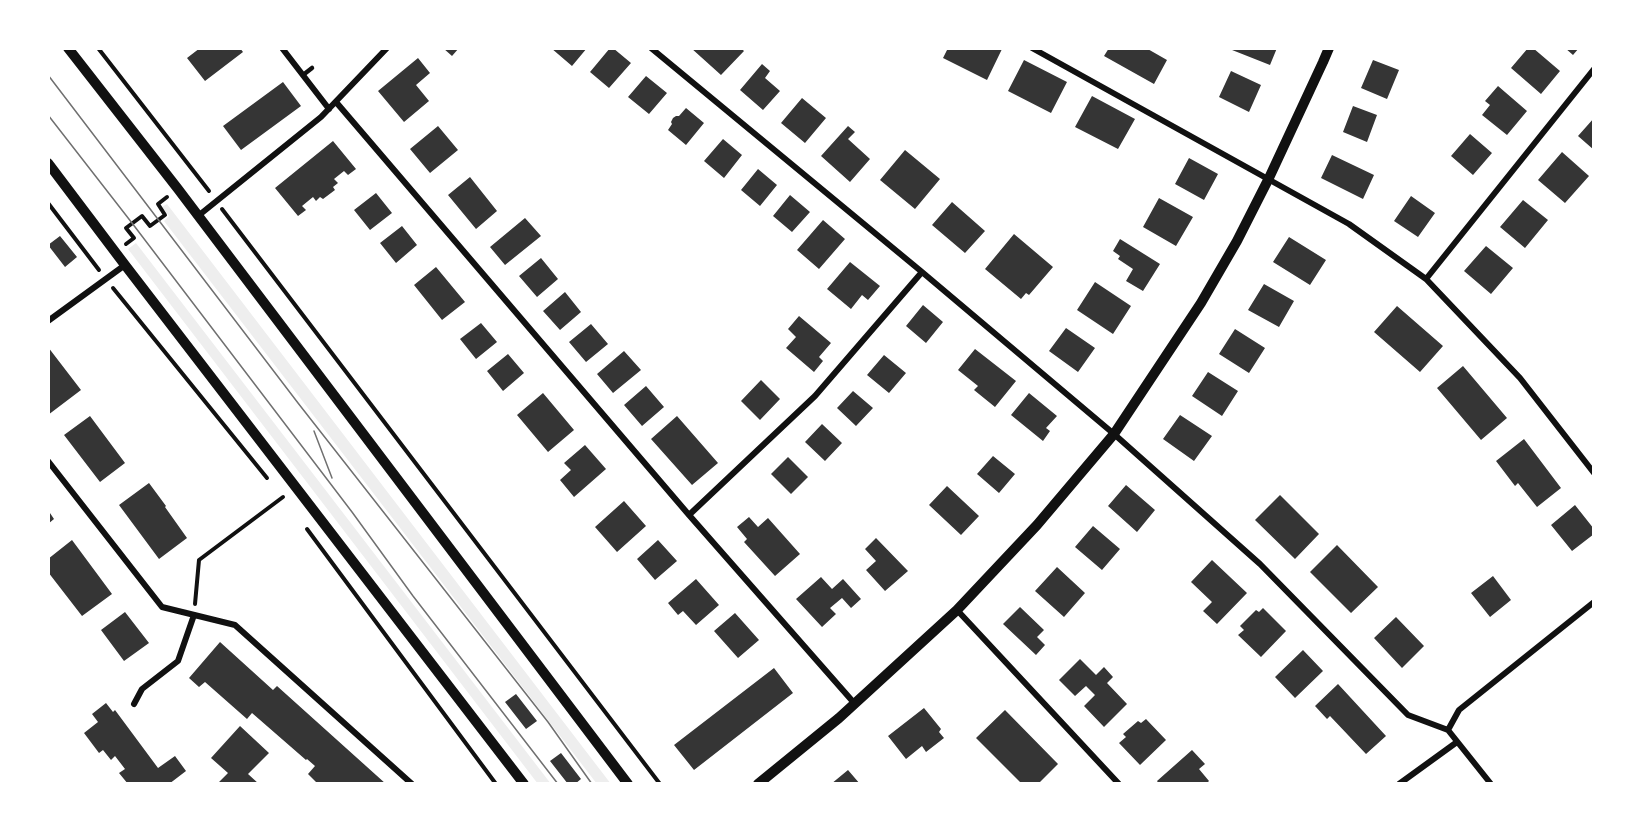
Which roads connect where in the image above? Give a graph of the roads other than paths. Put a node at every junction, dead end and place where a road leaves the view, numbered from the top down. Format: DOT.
graph roads {
  1 [pos="68,48"];
  2 [pos="282,48"];
  3 [pos="387,48"];
  4 [pos="651,48"];
  5 [pos="1032,48"];
  6 [pos="1329,48"];
  7 [pos="660,51"];
  8 [pos="312,69"];
  9 [pos="1594,69"];
  10 [pos="303,75"];
  11 [pos="336,102"];
  12 [pos="329,109"];
  13 [pos="48,162"];
  14 [pos="1269,178"];
  15 [pos="198,216"];
  16 [pos="125,265"];
  17 [pos="922,272"];
  18 [pos="1426,279"];
  19 [pos="48,321"];
  20 [pos="1114,434"];
  21 [pos="48,460"];
  22 [pos="1594,473"];
  23 [pos="689,515"];
  24 [pos="1594,602"];
  25 [pos="957,610"];
  26 [pos="194,615"];
  27 [pos="134,704"];
  28 [pos="855,704"];
  29 [pos="1448,730"];
  30 [pos="1457,742"];
  31 [pos="412,784"];
  32 [pos="524,784"];
  33 [pos="628,784"];
  34 [pos="758,784"];
  35 [pos="1119,784"];
  36 [pos="1400,784"];
  37 [pos="1491,784"];
  1 -- 15 [label="street"];
  2 -- 10 [label="street"];
  3 -- 11 [label="street"];
  4 -- 7 [label="street"];
  5 -- 14 [label="street"];
  6 -- 14 [label="street"];
  7 -- 17 [label="street"];
  8 -- 10 [label="lane"];
  9 -- 18 [label="street"];
  10 -- 12 [label="street"];
  11 -- 12 [label="street"];
  11 -- 23 [label="street"];
  12 -- 15 [label="street"];
  13 -- 16 [label="street"];
  14 -- 18 [label="street"];
  14 -- 20 [label="street"];
  15 -- 33 [label="street"];
  16 -- 19 [label="street"];
  16 -- 32 [label="street"];
  17 -- 20 [label="street"];
  17 -- 23 [label="street"];
  18 -- 22 [label="street"];
  20 -- 25 [label="street"];
  20 -- 29 [label="street"];
  21 -- 26 [label="street"];
  23 -- 28 [label="street"];
  24 -- 29 [label="street"];
  25 -- 28 [label="street"];
  25 -- 35 [label="street"];
  26 -- 27 [label="street"];
  26 -- 31 [label="street"];
  28 -- 34 [label="street"];
  29 -- 30 [label="street"];
  30 -- 36 [label="street"];
  30 -- 37 [label="street"];
}
